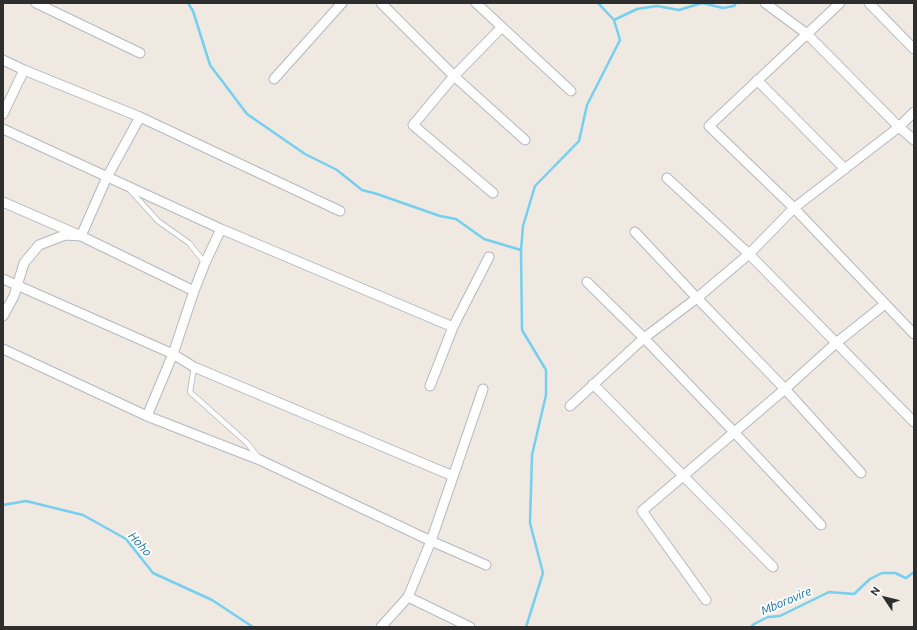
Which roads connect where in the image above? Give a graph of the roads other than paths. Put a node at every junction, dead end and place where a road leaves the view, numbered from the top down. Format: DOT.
graph roads {
  1 [pos="36,3"];
  2 [pos="342,3"];
  3 [pos="381,3"];
  4 [pos="476,3"];
  5 [pos="765,3"];
  6 [pos="840,3"];
  7 [pos="869,3"];
  8 [pos="502,27"];
  9 [pos="807,34"];
  10 [pos="914,49"];
  11 [pos="140,53"];
  12 [pos="3,60"];
  13 [pos="24,70"];
  14 [pos="454,76"];
  15 [pos="274,78"];
  16 [pos="757,80"];
  17 [pos="571,90"];
  18 [pos="914,112"];
  19 [pos="3,114"];
  20 [pos="140,117"];
  21 [pos="899,126"];
  22 [pos="3,128"];
  23 [pos="525,140"];
  24 [pos="914,140"];
  25 [pos="845,169"];
  26 [pos="107,177"];
  27 [pos="666,178"];
  28 [pos="126,185"];
  29 [pos="493,193"];
  30 [pos="3,202"];
  31 [pos="794,208"];
  32 [pos="340,211"];
  33 [pos="222,230"];
  34 [pos="635,232"];
  35 [pos="80,236"];
  36 [pos="749,254"];
  37 [pos="489,257"];
  38 [pos="205,263"];
  39 [pos="3,279"];
  40 [pos="587,282"];
  41 [pos="17,285"];
  42 [pos="194,291"];
  43 [pos="697,298"];
  44 [pos="885,304"];
  45 [pos="3,316"];
  46 [pos="453,327"];
  47 [pos="914,334"];
  48 [pos="644,338"];
  49 [pos="836,343"];
  50 [pos="3,349"];
  51 [pos="173,354"];
  52 [pos="194,366"];
  53 [pos="593,384"];
  54 [pos="430,386"];
  55 [pos="482,389"];
  56 [pos="785,389"];
  57 [pos="570,406"];
  58 [pos="147,416"];
  59 [pos="914,422"];
  60 [pos="734,432"];
  61 [pos="260,460"];
  62 [pos="861,473"];
  63 [pos="684,475"];
  64 [pos="453,476"];
  65 [pos="821,525"];
  66 [pos="431,540"];
  67 [pos="486,565"];
  68 [pos="773,567"];
  69 [pos="408,597"];
  70 [pos="706,600"];
  71 [pos="381,627"];
  72 [pos="470,627"];
  1 -- 11 [label="street"];
  2 -- 15 [label="street"];
  3 -- 14 [label="street"];
  4 -- 8 [label="street"];
  5 -- 9 [label="street"];
  6 -- 9 [label="street"];
  7 -- 10 [label="street"];
  8 -- 14 [label="street"];
  8 -- 17 [label="street"];
  9 -- 16 [label="street"];
  9 -- 21 [label="street"];
  12 -- 13 [label="street"];
  13 -- 19 [label="street"];
  13 -- 20 [label="street"];
  14 -- 23 [label="street"];
  14 -- 29 [label="street"];
  16 -- 25 [label="street"];
  16 -- 31 [label="street"];
  18 -- 21 [label="street"];
  20 -- 26 [label="street"];
  20 -- 32 [label="street"];
  21 -- 24 [label="street"];
  21 -- 25 [label="street"];
  22 -- 26 [label="street"];
  25 -- 31 [label="street"];
  26 -- 28 [label="street"];
  26 -- 35 [label="street"];
  27 -- 36 [label="street"];
  28 -- 33 [label="street"];
  28 -- 38 [label="lane"];
  30 -- 35 [label="street"];
  31 -- 36 [label="street"];
  31 -- 44 [label="street"];
  33 -- 38 [label="street"];
  33 -- 46 [label="street"];
  34 -- 43 [label="street"];
  35 -- 41 [label="street"];
  35 -- 42 [label="street"];
  36 -- 43 [label="street"];
  36 -- 49 [label="street"];
  37 -- 46 [label="street"];
  38 -- 42 [label="street"];
  39 -- 41 [label="street"];
  40 -- 48 [label="street"];
  41 -- 45 [label="street"];
  41 -- 51 [label="street"];
  42 -- 51 [label="street"];
  43 -- 48 [label="street"];
  43 -- 56 [label="street"];
  44 -- 47 [label="street"];
  44 -- 49 [label="street"];
  46 -- 54 [label="street"];
  48 -- 53 [label="street"];
  48 -- 60 [label="street"];
  49 -- 56 [label="street"];
  49 -- 59 [label="street"];
  50 -- 58 [label="street"];
  51 -- 52 [label="street"];
  51 -- 58 [label="street"];
  52 -- 61 [label="lane"];
  52 -- 64 [label="street"];
  53 -- 57 [label="street"];
  53 -- 63 [label="street"];
  55 -- 64 [label="street"];
  56 -- 60 [label="street"];
  56 -- 62 [label="street"];
  58 -- 61 [label="street"];
  60 -- 63 [label="street"];
  60 -- 65 [label="street"];
  61 -- 66 [label="street"];
  63 -- 68 [label="street"];
  63 -- 70 [label="street"];
  64 -- 66 [label="street"];
  66 -- 67 [label="street"];
  66 -- 69 [label="street"];
  69 -- 71 [label="street"];
  69 -- 72 [label="street"];
}
